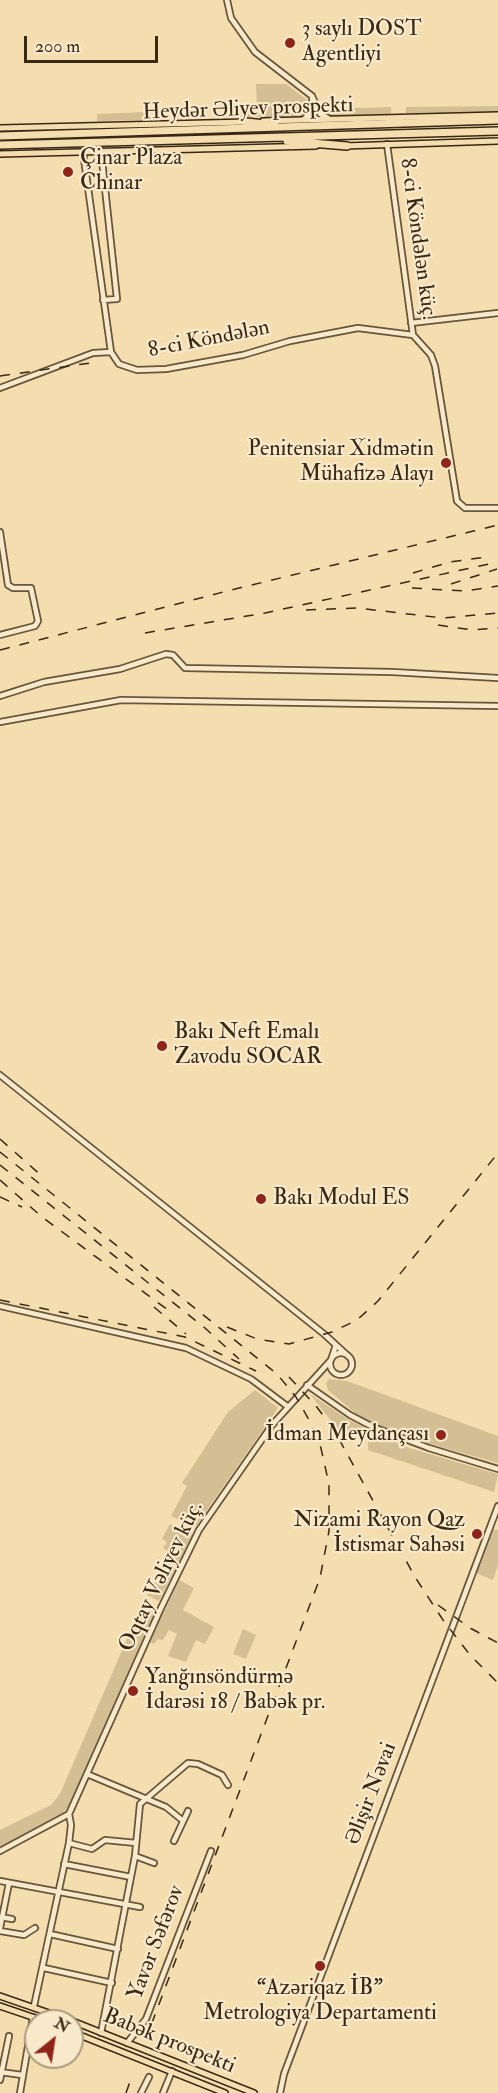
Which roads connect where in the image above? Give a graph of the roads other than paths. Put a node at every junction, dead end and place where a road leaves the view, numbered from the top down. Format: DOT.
graph roads {
  1 [pos="227,0"];
  2 [pos="312,96"];
  3 [pos="498,115"];
  4 [pos="336,119"];
  5 [pos="297,120"];
  6 [pos="498,120"];
  7 [pos="246,122"];
  8 [pos="0,128"];
  9 [pos="304,128"];
  10 [pos="498,131"];
  11 [pos="0,136"];
  12 [pos="252,139"];
  13 [pos="498,141"];
  14 [pos="387,144"];
  15 [pos="0,145"];
  16 [pos="347,146"];
  17 [pos="101,151"];
  18 [pos="83,152"];
  19 [pos="0,154"];
  20 [pos="103,300"];
  21 [pos="498,313"];
  22 [pos="411,324"];
  23 [pos="413,335"];
  24 [pos="111,352"];
  25 [pos="0,388"];
  26 [pos="498,508"];
  27 [pos="0,532"];
  28 [pos="0,635"];
  29 [pos="498,678"];
  30 [pos="0,696"];
  31 [pos="498,706"];
  32 [pos="0,722"];
  33 [pos="0,1075"];
  34 [pos="0,1306"];
  35 [pos="336,1345"];
  36 [pos="348,1356"];
  37 [pos="331,1360"];
  38 [pos="307,1385"];
  39 [pos="287,1406"];
  40 [pos="498,1469"];
  41 [pos="498,1506"];
  42 [pos="87,1774"];
  43 [pos="228,1785"];
  44 [pos="146,1800"];
  45 [pos="188,1811"];
  46 [pos="69,1814"];
  47 [pos="182,1820"];
  48 [pos="174,1841"];
  49 [pos="69,1843"];
  50 [pos="136,1843"];
  51 [pos="0,1851"];
  52 [pos="211,1851"];
  53 [pos="135,1856"];
  54 [pos="154,1863"];
  55 [pos="64,1864"];
  56 [pos="131,1877"];
  57 [pos="0,1881"];
  58 [pos="9,1883"];
  59 [pos="58,1893"];
  60 [pos="125,1905"];
  61 [pos="140,1907"];
  62 [pos="1,1917"];
  63 [pos="12,1919"];
  64 [pos="0,1929"];
  65 [pos="35,1929"];
  66 [pos="50,1934"];
  67 [pos="118,1949"];
  68 [pos="44,1968"];
  69 [pos="112,1983"];
  70 [pos="0,1996"];
  71 [pos="0,2006"];
  72 [pos="34,2006"];
  73 [pos="42,2009"];
  74 [pos="24,2014"];
  75 [pos="84,2026"];
  76 [pos="101,2033"];
  77 [pos="9,2036"];
  78 [pos="84,2037"];
  79 [pos="127,2043"];
  80 [pos="3,2047"];
  81 [pos="24,2065"];
  82 [pos="172,2072"];
  83 [pos="1,2073"];
  84 [pos="22,2076"];
  85 [pos="149,2077"];
  86 [pos="0,2080"];
  87 [pos="20,2093"];
  88 [pos="141,2093"];
  89 [pos="163,2093"];
  90 [pos="225,2093"];
  91 [pos="254,2093"];
  92 [pos="280,2093"];
  1 -- 2 [label="street"];
  2 -- 4 [label="street"];
  2 -- 5 [label="street"];
  3 -- 4 [label="main road"];
  4 -- 5 [label="main road"];
  5 -- 7 [label="main road"];
  6 -- 9 [label="highway, Heydər Əliyev prospekti"];
  7 -- 8 [label="main road"];
  7 -- 9 [label="highway"];
  9 -- 11 [label="highway, Heydər Əliyev prospekti"];
  10 -- 12 [label="highway, Heydər Əliyev prospekti"];
  12 -- 15 [label="highway, Heydər Əliyev prospekti"];
  12 -- 16 [label="highway"];
  13 -- 14 [label="main road"];
  14 -- 16 [label="main road"];
  14 -- 22 [label="street, 8-ci Köndələn küç."];
  16 -- 17 [label="main road"];
  17 -- 18 [label="main road"];
  17 -- 20 [label="street"];
  18 -- 19 [label="main road"];
  18 -- 20 [label="street"];
  20 -- 24 [label="street"];
  21 -- 22 [label="street"];
  22 -- 23 [label="street, 8-ci Köndələn küç."];
  23 -- 24 [label="street, 8-ci Köndələn"];
  23 -- 26 [label="street, 8-ci Köndələn küç."];
  24 -- 25 [label="street"];
  27 -- 28 [label="street"];
  29 -- 30 [label="street"];
  31 -- 32 [label="street"];
  33 -- 35 [label="street"];
  34 -- 39 [label="street"];
  35 -- 36 [label="street"];
  35 -- 37 [label="street"];
  36 -- 37 [label="street"];
  36 -- 37 [label="street"];
  37 -- 38 [label="street, Oqtay Vəliyev küç."];
  38 -- 39 [label="street, Oqtay Vəliyev küç."];
  38 -- 40 [label="street"];
  39 -- 42 [label="street, Oqtay Vəliyev küç."];
  41 -- 92 [label="street, Əlişir Nəvai"];
  42 -- 44 [label="street"];
  42 -- 46 [label="street, Oqtay Vəliyev küç."];
  43 -- 44 [label="street"];
  44 -- 47 [label="street"];
  44 -- 50 [label="street"];
  45 -- 47 [label="street"];
  46 -- 49 [label="street"];
  46 -- 51 [label="street"];
  47 -- 48 [label="street"];
  49 -- 50 [label="street"];
  49 -- 55 [label="street"];
  50 -- 53 [label="street"];
  52 -- 79 [label="street, Yavər Səfərov"];
  53 -- 54 [label="street"];
  53 -- 56 [label="street"];
  55 -- 56 [label="street"];
  55 -- 59 [label="street"];
  56 -- 60 [label="street"];
  57 -- 58 [label="street"];
  58 -- 59 [label="street"];
  58 -- 62 [label="street"];
  59 -- 60 [label="street"];
  59 -- 66 [label="street"];
  60 -- 61 [label="street"];
  60 -- 67 [label="street"];
  62 -- 63 [label="street"];
  62 -- 64 [label="street"];
  64 -- 65 [label="street"];
  66 -- 67 [label="street"];
  66 -- 68 [label="street"];
  67 -- 69 [label="street"];
  68 -- 69 [label="street"];
  68 -- 72 [label="street"];
  69 -- 76 [label="street"];
  70 -- 72 [label="main road, Babək prospekti"];
  71 -- 74 [label="main road"];
  72 -- 73 [label="main road, Babək prospekti"];
  75 -- 76 [label="main road, Babək prospekti"];
  76 -- 79 [label="main road, Babək prospekti"];
  77 -- 80 [label="street"];
  78 -- 82 [label="main road, Babək prospekti"];
  79 -- 91 [label="main road, Babək prospekti"];
  80 -- 83 [label="street"];
  81 -- 84 [label="street"];
  82 -- 89 [label="street"];
  82 -- 90 [label="main road, Babək prospekti"];
  83 -- 84 [label="street"];
  83 -- 86 [label="street"];
  84 -- 87 [label="street"];
  85 -- 88 [label="street"];
}
